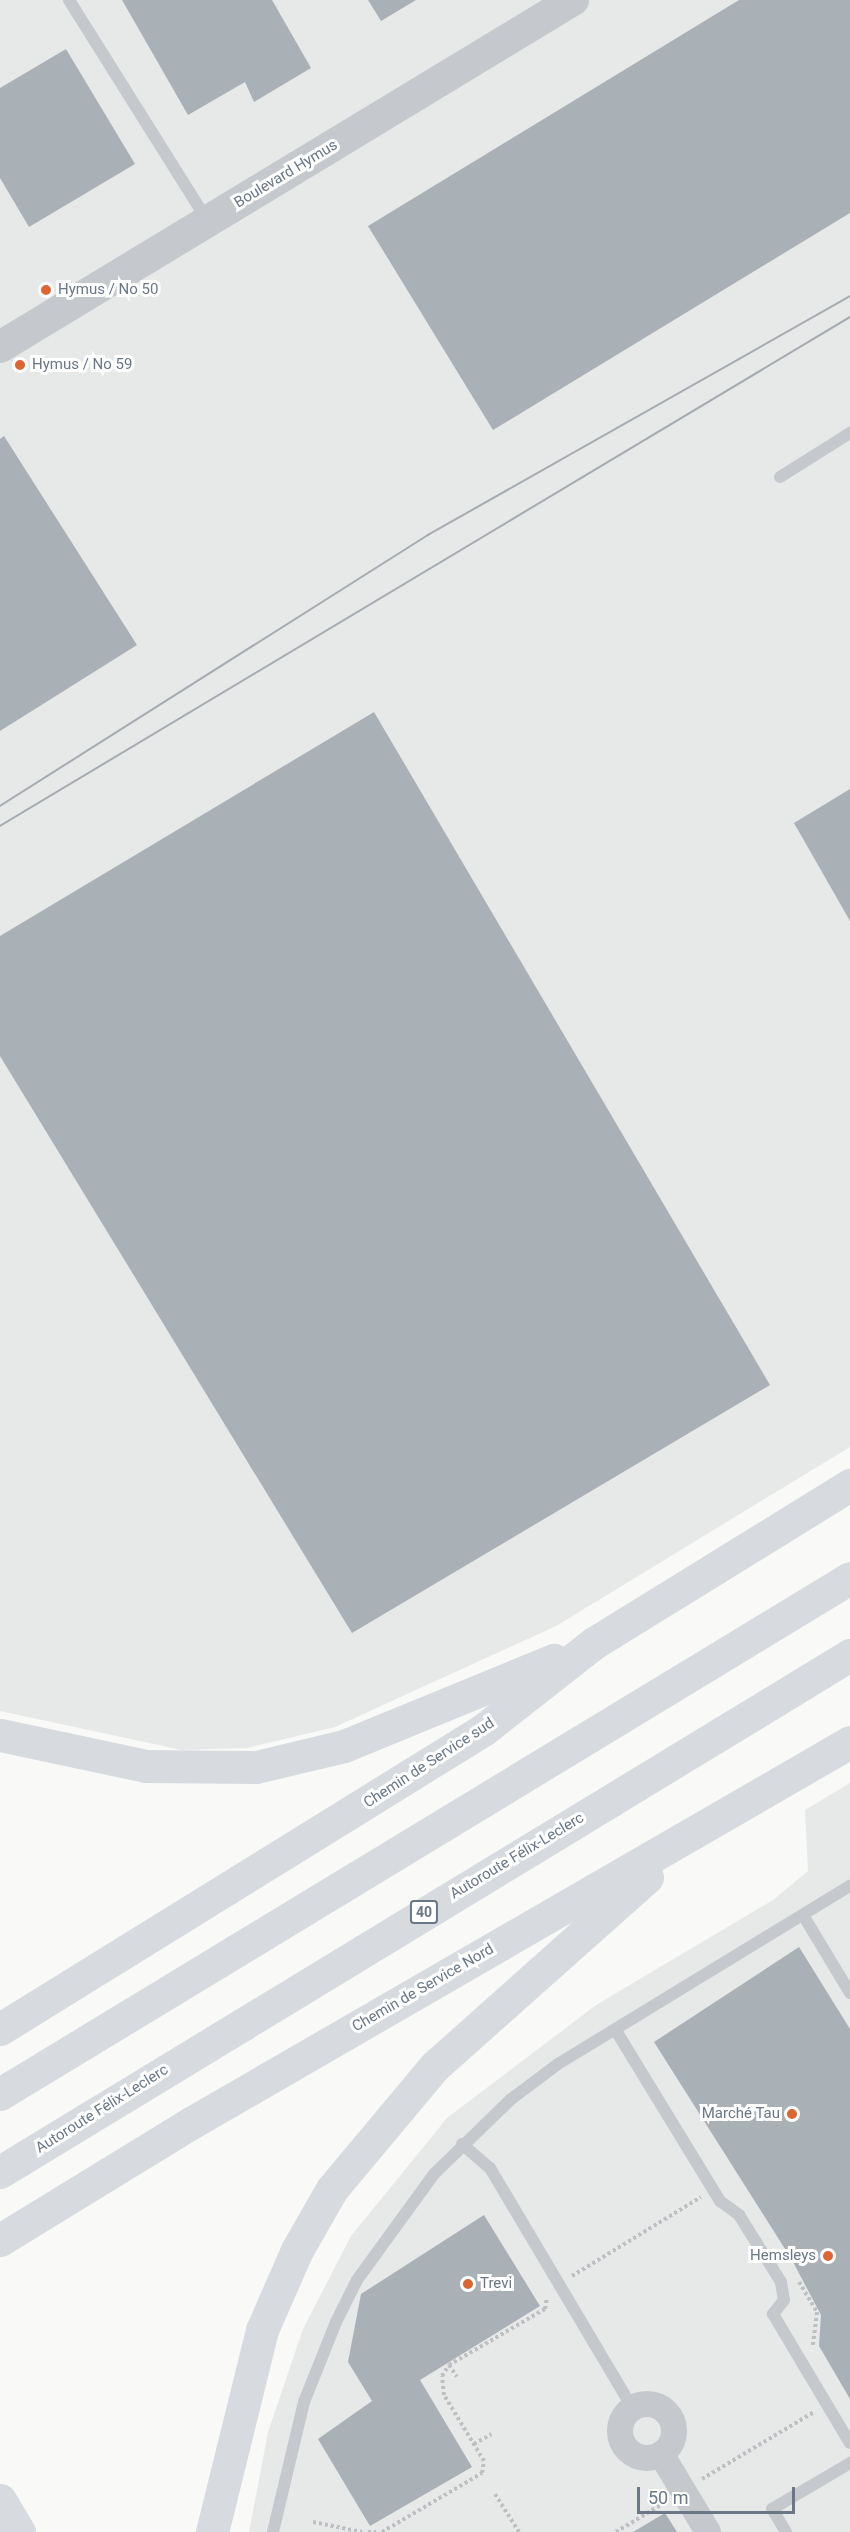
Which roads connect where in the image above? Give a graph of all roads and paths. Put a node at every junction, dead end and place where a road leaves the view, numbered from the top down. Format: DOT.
graph roads {
  1 [pos="69,0"];
  2 [pos="573,0"];
  3 [pos="207,222"];
  4 [pos="0,347"];
  5 [pos="850,433"];
  6 [pos="780,477"];
  7 [pos="850,1485"];
  8 [pos="850,1578"];
  9 [pos="594,1643"];
  10 [pos="850,1655"];
  11 [pos="0,1735"];
  12 [pos="850,1742"];
  13 [pos="699,1833"];
  14 [pos="850,1886"];
  15 [pos="803,1915"];
  16 [pos="850,1993"];
  17 [pos="0,2029"];
  18 [pos="615,2029"];
  19 [pos="0,2094"];
  20 [pos="462,2144"];
  21 [pos="0,2172"];
  22 [pos="702,2196"];
  23 [pos="0,2240"];
  24 [pos="570,2277"];
  25 [pos="544,2292"];
  26 [pos="449,2366"];
  27 [pos="458,2377"];
  28 [pos="633,2407"];
  29 [pos="814,2412"];
  30 [pos="491,2434"];
  31 [pos="850,2443"];
  32 [pos="474,2444"];
  33 [pos="661,2454"];
  34 [pos="850,2463"];
  35 [pos="697,2483"];
  36 [pos="495,2494"];
  37 [pos="670,2499"];
  38 [pos="0,2500"];
  39 [pos="312,2522"];
  40 [pos="19,2532"];
  41 [pos="212,2532"];
  42 [pos="273,2532"];
  43 [pos="362,2532"];
  44 [pos="368,2532"];
  45 [pos="376,2532"];
  46 [pos="382,2532"];
  47 [pos="519,2532"];
  48 [pos="616,2532"];
  49 [pos="708,2532"];
  50 [pos="786,2532"];
  1 -- 3 [label="lane"];
  2 -- 3 [label="street, Boulevard Hymus"];
  3 -- 4 [label="street, Boulevard Hymus"];
  5 -- 6 [label="lane"];
  7 -- 9 [label="main road, Chemin de Service sud"];
  8 -- 19 [label="main road"];
  9 -- 11 [label="main road"];
  9 -- 17 [label="main road, Chemin de Service sud"];
  10 -- 21 [label="main road, Autoroute Félix-Leclerc / 40"];
  12 -- 13 [label="main road, Chemin de Service Nord"];
  13 -- 23 [label="main road, Chemin de Service Nord"];
  13 -- 41 [label="main road"];
  14 -- 15 [label="lane"];
  15 -- 16 [label="lane"];
  15 -- 18 [label="lane"];
  18 -- 20 [label="lane"];
  18 -- 31 [label="lane"];
  20 -- 28 [label="lane"];
  20 -- 42 [label="lane"];
  22 -- 24 [label="path"];
  25 -- 26 [label="path"];
  26 -- 27 [label="path"];
  26 -- 32 [label="path"];
  28 -- 33 [label="street"];
  28 -- 33 [label="street"];
  29 -- 35 [label="path"];
  30 -- 32 [label="path"];
  32 -- 46 [label="path"];
  33 -- 49 [label="street"];
  34 -- 50 [label="lane"];
  36 -- 47 [label="path"];
  37 -- 48 [label="path"];
  38 -- 40 [label="main road"];
  39 -- 43 [label="path"];
  44 -- 45 [label="path"];
}
